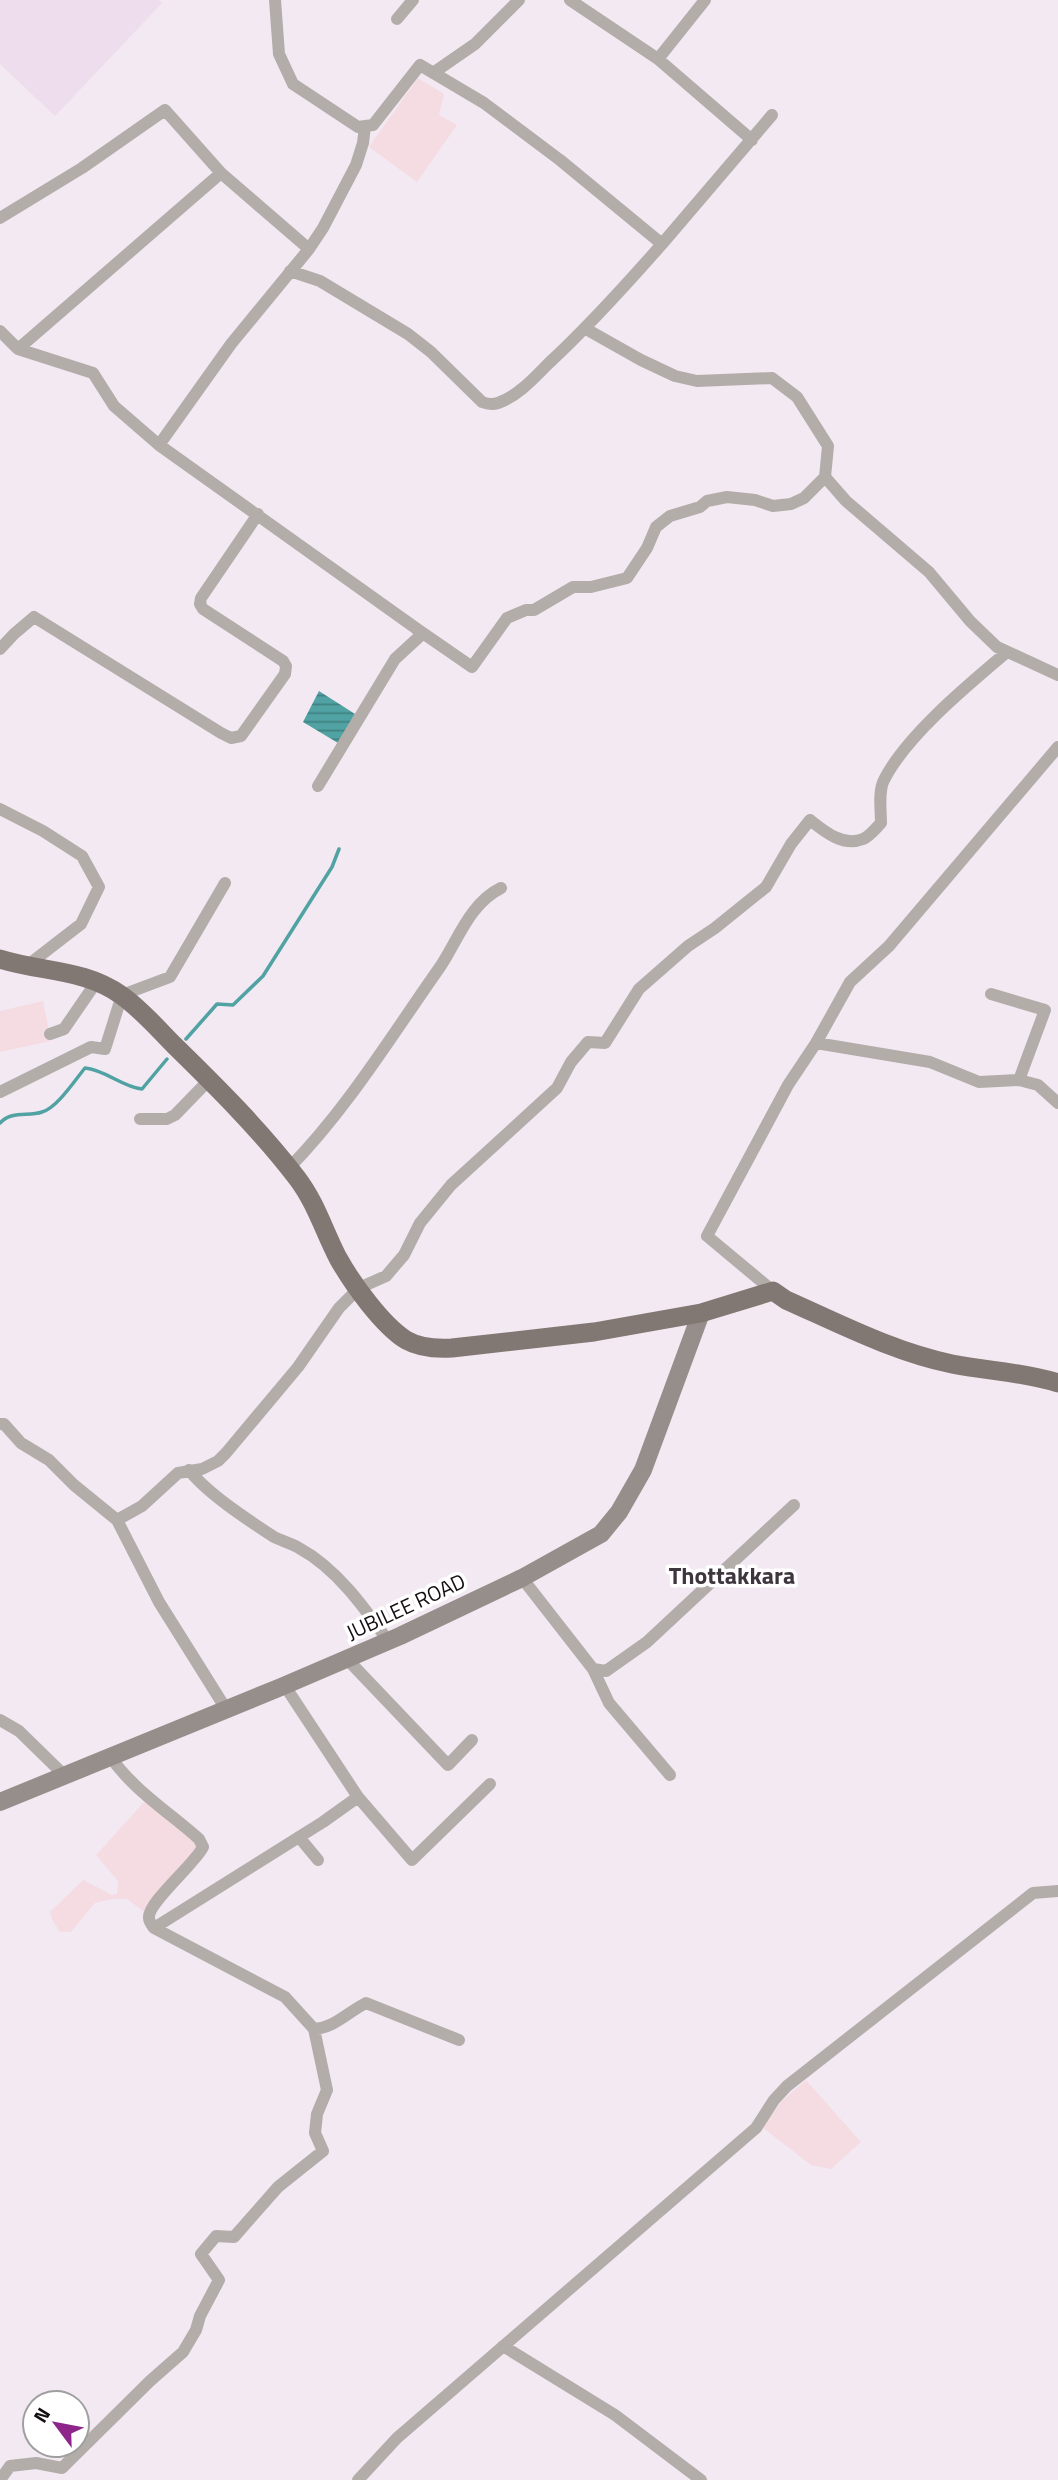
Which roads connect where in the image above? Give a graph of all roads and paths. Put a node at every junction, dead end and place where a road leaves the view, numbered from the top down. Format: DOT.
graph roads {
  1 [pos="275,0"];
  2 [pos="412,0"];
  3 [pos="519,0"];
  4 [pos="570,0"];
  5 [pos="705,0"];
  6 [pos="397,19"];
  7 [pos="658,59"];
  8 [pos="433,73"];
  9 [pos="772,115"];
  10 [pos="365,126"];
  11 [pos="752,140"];
  12 [pos="221,173"];
  13 [pos="0,218"];
  14 [pos="662,244"];
  15 [pos="309,249"];
  16 [pos="290,271"];
  17 [pos="586,329"];
  18 [pos="0,331"];
  19 [pos="18,349"];
  20 [pos="159,446"];
  21 [pos="825,477"];
  22 [pos="258,514"];
  23 [pos="417,629"];
  24 [pos="0,649"];
  25 [pos="1007,652"];
  26 [pos="1058,675"];
  27 [pos="1058,747"];
  28 [pos="318,786"];
  29 [pos="0,809"];
  30 [pos="225,883"];
  31 [pos="501,888"];
  32 [pos="0,959"];
  33 [pos="28,965"];
  34 [pos="97,981"];
  35 [pos="991,994"];
  36 [pos="122,995"];
  37 [pos="50,1034"];
  38 [pos="816,1043"];
  39 [pos="209,1080"];
  40 [pos="1019,1080"];
  41 [pos="0,1092"];
  42 [pos="1058,1103"];
  43 [pos="141,1119"];
  44 [pos="289,1168"];
  45 [pos="359,1288"];
  46 [pos="773,1291"];
  47 [pos="701,1313"];
  48 [pos="1058,1382"];
  49 [pos="0,1424"];
  50 [pos="189,1470"];
  51 [pos="794,1505"];
  52 [pos="117,1520"];
  53 [pos="522,1578"];
  54 [pos="388,1642"];
  55 [pos="347,1659"];
  56 [pos="593,1669"];
  57 [pos="285,1686"];
  58 [pos="226,1709"];
  59 [pos="0,1720"];
  60 [pos="472,1740"];
  61 [pos="110,1756"];
  62 [pos="64,1775"];
  63 [pos="670,1775"];
  64 [pos="490,1784"];
  65 [pos="358,1797"];
  66 [pos="0,1802"];
  67 [pos="299,1837"];
  68 [pos="318,1860"];
  69 [pos="1058,1891"];
  70 [pos="154,1928"];
  71 [pos="314,2029"];
  72 [pos="459,2040"];
  73 [pos="503,2346"];
  74 [pos="1,2480"];
  75 [pos="358,2480"];
  76 [pos="701,2480"];
  1 -- 10 [label="street"];
  2 -- 6 [label="street"];
  3 -- 8 [label="street"];
  4 -- 7 [label="street"];
  5 -- 7 [label="street"];
  7 -- 11 [label="street"];
  8 -- 10 [label="street"];
  8 -- 14 [label="street"];
  9 -- 11 [label="street"];
  10 -- 15 [label="street"];
  11 -- 14 [label="street"];
  12 -- 13 [label="street"];
  12 -- 15 [label="street"];
  12 -- 19 [label="street"];
  14 -- 17 [label="street"];
  15 -- 16 [label="street"];
  16 -- 17 [label="street"];
  16 -- 20 [label="street"];
  17 -- 21 [label="street"];
  18 -- 19 [label="street"];
  19 -- 20 [label="street"];
  20 -- 22 [label="street"];
  21 -- 23 [label="street"];
  21 -- 25 [label="street"];
  22 -- 23 [label="street"];
  22 -- 24 [label="street"];
  23 -- 28 [label="street"];
  25 -- 26 [label="street"];
  25 -- 45 [label="street"];
  27 -- 38 [label="street"];
  29 -- 33 [label="street"];
  30 -- 36 [label="street"];
  31 -- 44 [label="street"];
  32 -- 33 [label="main road"];
  33 -- 34 [label="main road"];
  34 -- 36 [label="main road"];
  34 -- 37 [label="street"];
  35 -- 40 [label="street"];
  36 -- 39 [label="main road"];
  36 -- 41 [label="street"];
  38 -- 40 [label="street"];
  38 -- 46 [label="street"];
  39 -- 43 [label="street"];
  39 -- 44 [label="main road"];
  40 -- 42 [label="street"];
  44 -- 45 [label="main road"];
  45 -- 47 [label="main road"];
  45 -- 50 [label="street"];
  46 -- 47 [label="main road"];
  46 -- 48 [label="main road"];
  47 -- 53 [label="main road, JUBILEE ROAD"];
  49 -- 52 [label="street"];
  50 -- 52 [label="street"];
  50 -- 54 [label="street"];
  51 -- 56 [label="street"];
  52 -- 58 [label="street"];
  53 -- 54 [label="main road, JUBILEE ROAD"];
  53 -- 56 [label="street"];
  54 -- 55 [label="main road, JUBILEE ROAD"];
  55 -- 57 [label="main road, JUBILEE ROAD"];
  55 -- 60 [label="street"];
  56 -- 63 [label="street"];
  57 -- 58 [label="main road, JUBILEE ROAD"];
  57 -- 65 [label="street"];
  58 -- 61 [label="main road, JUBILEE ROAD"];
  59 -- 62 [label="street"];
  61 -- 62 [label="main road, JUBILEE ROAD"];
  61 -- 70 [label="street"];
  62 -- 66 [label="main road, JUBILEE ROAD"];
  64 -- 65 [label="street"];
  65 -- 67 [label="street"];
  67 -- 68 [label="street"];
  67 -- 70 [label="street"];
  69 -- 73 [label="street"];
  70 -- 71 [label="street"];
  71 -- 72 [label="street"];
  71 -- 74 [label="street"];
  73 -- 75 [label="street"];
  73 -- 76 [label="street"];
}
